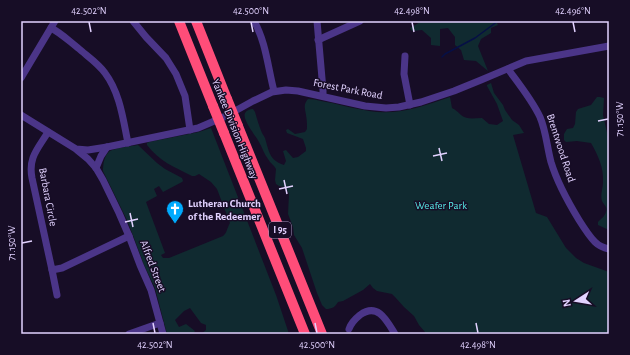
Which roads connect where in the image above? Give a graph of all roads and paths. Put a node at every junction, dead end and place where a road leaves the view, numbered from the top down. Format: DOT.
graph roads {
  1 [pos="55,21"];
  2 [pos="133,21"];
  3 [pos="179,21"];
  4 [pos="196,21"];
  5 [pos="254,21"];
  6 [pos="317,21"];
  7 [pos="360,21"];
  8 [pos="51,28"];
  9 [pos="318,40"];
  10 [pos="609,46"];
  11 [pos="405,56"];
  12 [pos="508,68"];
  13 [pos="21,78"];
  14 [pos="274,91"];
  15 [pos="323,96"];
  16 [pos="410,105"];
  17 [pos="21,115"];
  18 [pos="190,130"];
  19 [pos="48,132"];
  20 [pos="128,143"];
  21 [pos="107,147"];
  22 [pos="76,149"];
  23 [pos="96,168"];
  24 [pos="129,236"];
  25 [pos="609,249"];
  26 [pos="52,270"];
  27 [pos="57,295"];
  28 [pos="308,300"];
  29 [pos="295,310"];
  30 [pos="160,323"];
  31 [pos="349,329"];
  32 [pos="129,334"];
  33 [pos="163,334"];
  34 [pos="302,334"];
  35 [pos="305,334"];
  36 [pos="322,334"];
  37 [pos="325,334"];
  38 [pos="395,334"];
  1 -- 8 [label="street"];
  2 -- 18 [label="street"];
  3 -- 29 [label="highway, Yankee Division Highway / I 95, bridge"];
  4 -- 28 [label="highway, Yankee Division Highway / I 95, bridge"];
  5 -- 14 [label="street"];
  6 -- 9 [label="street"];
  7 -- 9 [label="street"];
  8 -- 13 [label="street"];
  8 -- 20 [label="street"];
  9 -- 15 [label="street"];
  10 -- 12 [label="street, Forest Park Road"];
  11 -- 16 [label="street"];
  12 -- 16 [label="street, Forest Park Road"];
  12 -- 25 [label="street, Brentwood Road"];
  14 -- 15 [label="street, Forest Park Road"];
  14 -- 18 [label="street, Forest Park Road"];
  15 -- 16 [label="street, Forest Park Road"];
  17 -- 19 [label="street"];
  18 -- 20 [label="street, Forest Park Road"];
  19 -- 22 [label="street"];
  19 -- 26 [label="street, Barbara Circle"];
  20 -- 21 [label="street, Forest Park Road"];
  21 -- 22 [label="street, Forest Park Road"];
  21 -- 23 [label="street"];
  22 -- 23 [label="street, Alfred Street"];
  23 -- 24 [label="street, Alfred Street"];
  24 -- 26 [label="street"];
  24 -- 30 [label="street, Alfred Street"];
  26 -- 27 [label="street, Barbara Circle"];
  28 -- 36 [label="highway, Yankee Division Highway / I 95"];
  28 -- 37 [label="highway"];
  29 -- 34 [label="highway"];
  29 -- 35 [label="highway, Yankee Division Highway / I 95"];
  30 -- 32 [label="street"];
  30 -- 33 [label="street, Alfred Street"];
  31 -- 38 [label="street"];
}
